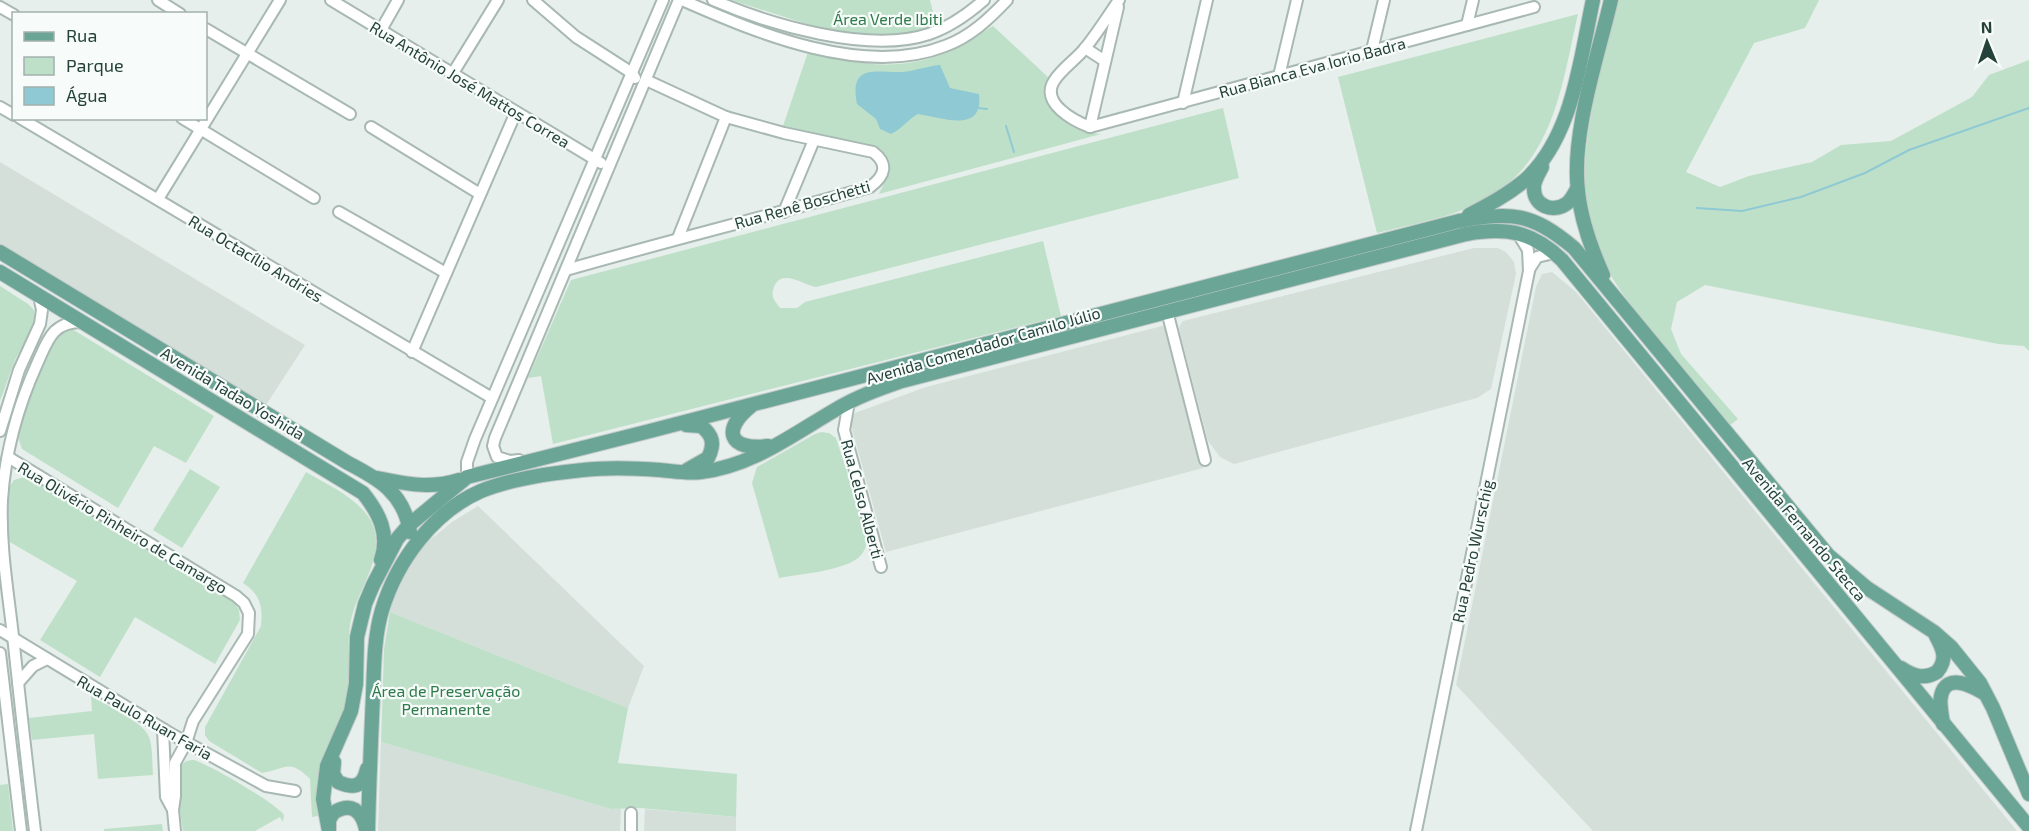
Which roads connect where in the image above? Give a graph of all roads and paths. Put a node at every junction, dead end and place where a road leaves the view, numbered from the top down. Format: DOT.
graph roads {
  1 [pos="158,0"];
  2 [pos="280,0"];
  3 [pos="331,0"];
  4 [pos="398,0"];
  5 [pos="498,0"];
  6 [pos="533,0"];
  7 [pos="680,0"];
  8 [pos="714,0"];
  9 [pos="984,0"];
  10 [pos="1007,0"];
  11 [pos="1119,0"];
  12 [pos="1207,0"];
  13 [pos="1297,0"];
  14 [pos="1384,0"];
  15 [pos="1473,0"];
  16 [pos="1593,0"];
  17 [pos="1611,0"];
  18 [pos="662,3"];
  19 [pos="701,4"];
  20 [pos="1534,7"];
  21 [pos="177,12"];
  22 [pos="1467,25"];
  23 [pos="207,30"];
  24 [pos="381,30"];
  25 [pos="1085,48"];
  26 [pos="1372,50"];
  27 [pos="247,54"];
  28 [pos="1105,61"];
  29 [pos="651,67"];
  30 [pos="453,73"];
  31 [pos="632,74"];
  32 [pos="1279,76"];
  33 [pos="646,80"];
  34 [pos="639,96"];
  35 [pos="1183,103"];
  36 [pos="516,112"];
  37 [pos="350,114"];
  38 [pos="726,117"];
  39 [pos="207,118"];
  40 [pos="23,120"];
  41 [pos="185,120"];
  42 [pos="206,120"];
  43 [pos="1090,127"];
  44 [pos="371,128"];
  45 [pos="200,129"];
  46 [pos="814,140"];
  47 [pos="1546,156"];
  48 [pos="595,159"];
  49 [pos="609,168"];
  50 [pos="1577,189"];
  51 [pos="480,194"];
  52 [pos="791,194"];
  53 [pos="314,198"];
  54 [pos="158,199"];
  55 [pos="799,207"];
  56 [pos="339,212"];
  57 [pos="783,212"];
  58 [pos="687,214"];
  59 [pos="1459,221"];
  60 [pos="1517,232"];
  61 [pos="693,234"];
  62 [pos="678,238"];
  63 [pos="578,242"];
  64 [pos="0,252"];
  65 [pos="1554,253"];
  66 [pos="599,260"];
  67 [pos="566,270"];
  68 [pos="1529,270"];
  69 [pos="0,272"];
  70 [pos="446,273"];
  71 [pos="1610,291"];
  72 [pos="538,292"];
  73 [pos="39,296"];
  74 [pos="552,303"];
  75 [pos="532,304"];
  76 [pos="1167,312"];
  77 [pos="547,316"];
  78 [pos="82,322"];
  79 [pos="412,352"];
  80 [pos="492,398"];
  81 [pos="849,402"];
  82 [pos="755,403"];
  83 [pos="820,419"];
  84 [pos="844,430"];
  85 [pos="0,431"];
  86 [pos="646,432"];
  87 [pos="475,439"];
  88 [pos="780,444"];
  89 [pos="493,446"];
  90 [pos="546,456"];
  91 [pos="8,457"];
  92 [pos="1206,460"];
  93 [pos="682,472"];
  94 [pos="377,478"];
  95 [pos="465,478"];
  96 [pos="409,525"];
  97 [pos="881,567"];
  98 [pos="373,585"];
  99 [pos="379,622"];
  100 [pos="0,630"];
  101 [pos="1934,632"];
  102 [pos="13,639"];
  103 [pos="0,653"];
  104 [pos="47,659"];
  105 [pos="1894,663"];
  106 [pos="18,683"];
  107 [pos="1986,694"];
  108 [pos="193,721"];
  109 [pos="1943,724"];
  110 [pos="343,731"];
  111 [pos="168,732"];
  112 [pos="186,743"];
  113 [pos="371,756"];
  114 [pos="295,791"];
  115 [pos="2029,794"];
  116 [pos="173,810"];
  117 [pos="632,813"];
  118 [pos="2029,827"];
  119 [pos="21,831"];
  120 [pos="34,831"];
  121 [pos="175,831"];
  122 [pos="329,831"];
  123 [pos="367,831"];
  124 [pos="631,831"];
  125 [pos="1416,831"];
  1 -- 21 [label="street"];
  2 -- 27 [label="street"];
  3 -- 24 [label="street, Rua Antônio José Mattos Correa"];
  4 -- 24 [label="street"];
  5 -- 30 [label="street"];
  6 -- 31 [label="street"];
  7 -- 19 [label="street"];
  7 -- 29 [label="street"];
  8 -- 9 [label="street"];
  10 -- 19 [label="street"];
  11 -- 25 [label="street"];
  11 -- 28 [label="street"];
  12 -- 35 [label="street"];
  13 -- 32 [label="street"];
  14 -- 26 [label="street"];
  15 -- 22 [label="street"];
  16 -- 47 [label="main road"];
  17 -- 50 [label="main road"];
  18 -- 29 [label="street"];
  18 -- 31 [label="street"];
  20 -- 22 [label="street, Rua Bianca Eva Iorio Badra"];
  22 -- 26 [label="street, Rua Bianca Eva Iorio Badra"];
  23 -- 27 [label="street"];
  24 -- 30 [label="street, Rua Antônio José Mattos Correa"];
  25 -- 28 [label="street"];
  25 -- 43 [label="street"];
  26 -- 32 [label="street, Rua Bianca Eva Iorio Badra"];
  27 -- 37 [label="street"];
  27 -- 39 [label="street"];
  28 -- 43 [label="street"];
  29 -- 33 [label="street"];
  30 -- 36 [label="street, Rua Antônio José Mattos Correa"];
  31 -- 34 [label="street"];
  31 -- 48 [label="street"];
  32 -- 35 [label="street, Rua Bianca Eva Iorio Badra"];
  33 -- 34 [label="street"];
  33 -- 38 [label="street, Rua Renê Boschetti"];
  34 -- 49 [label="street"];
  35 -- 43 [label="street, Rua Bianca Eva Iorio Badra"];
  36 -- 48 [label="street, Rua Antônio José Mattos Correa"];
  36 -- 51 [label="street"];
  38 -- 46 [label="street, Rua Renê Boschetti"];
  38 -- 58 [label="street"];
  40 -- 54 [label="street, Rua Octacílio Andries"];
  41 -- 45 [label="street"];
  42 -- 45 [label="street"];
  44 -- 51 [label="street"];
  45 -- 53 [label="street"];
  45 -- 54 [label="street"];
  46 -- 52 [label="street"];
  46 -- 55 [label="street, Rua Renê Boschetti"];
  47 -- 50 [label="main road"];
  47 -- 59 [label="main road"];
  48 -- 49 [label="street, Rua Antônio José Mattos Correa"];
  48 -- 72 [label="street"];
  49 -- 63 [label="street"];
  50 -- 71 [label="main road"];
  51 -- 70 [label="street"];
  52 -- 55 [label="street"];
  52 -- 57 [label="street"];
  54 -- 79 [label="street, Rua Octacílio Andries"];
  55 -- 57 [label="street, Rua Renê Boschetti"];
  56 -- 70 [label="street"];
  57 -- 61 [label="street, Rua Renê Boschetti"];
  58 -- 61 [label="street"];
  58 -- 62 [label="street"];
  59 -- 71 [label="main road, Avenida Comendador Camilo Júlio"];
  59 -- 82 [label="main road, Avenida Comendador Camilo Júlio"];
  60 -- 65 [label="main road, Avenida Comendador Camilo Júlio"];
  60 -- 68 [label="street, Rua Pedro Wurschig"];
  60 -- 76 [label="main road, Avenida Comendador Camilo Júlio"];
  61 -- 62 [label="street, Rua Renê Boschetti"];
  62 -- 66 [label="street, Rua Renê Boschetti"];
  63 -- 66 [label="street"];
  63 -- 67 [label="street"];
  64 -- 94 [label="main road, Avenida Tadao Yoshida"];
  65 -- 68 [label="street"];
  65 -- 105 [label="main road, Avenida Fernando Stecca"];
  66 -- 67 [label="street, Rua Renê Boschetti"];
  67 -- 74 [label="street"];
  68 -- 125 [label="street, Rua Pedro Wurschig"];
  69 -- 73 [label="main road, Avenida Tadao Yoshida"];
  70 -- 79 [label="street"];
  71 -- 101 [label="main road, Avenida Fernando Stecca"];
  72 -- 74 [label="street"];
  72 -- 75 [label="street"];
  73 -- 78 [label="main road, Avenida Tadao Yoshida"];
  73 -- 85 [label="street"];
  74 -- 77 [label="street"];
  75 -- 77 [label="street"];
  75 -- 80 [label="street"];
  76 -- 81 [label="main road, Avenida Comendador Camilo Júlio"];
  76 -- 92 [label="street"];
  77 -- 89 [label="street"];
  78 -- 91 [label="street"];
  78 -- 98 [label="main road, Avenida Tadao Yoshida"];
  79 -- 80 [label="street, Rua Octacílio Andries"];
  80 -- 87 [label="street"];
  81 -- 83 [label="main road, Avenida Comendador Camilo Júlio"];
  81 -- 84 [label="street, Rua Celso Alberti"];
  82 -- 86 [label="main road, Avenida Comendador Camilo Júlio"];
  82 -- 88 [label="main road"];
  83 -- 84 [label="street, Rua Celso Alberti"];
  83 -- 88 [label="main road, Avenida Comendador Camilo Júlio"];
  84 -- 97 [label="street, Rua Celso Alberti"];
  86 -- 90 [label="main road, Avenida Comendador Camilo Júlio"];
  86 -- 93 [label="main road"];
  87 -- 89 [label="street"];
  87 -- 95 [label="street"];
  88 -- 93 [label="main road, Avenida Comendador Camilo Júlio"];
  89 -- 90 [label="street, Avenida Comendador Camilo Júlio"];
  90 -- 95 [label="main road, Avenida Comendador Camilo Júlio"];
  91 -- 102 [label="street"];
  91 -- 108 [label="street, Rua Olivério Pinheiro de Camargo"];
  93 -- 99 [label="main road, Avenida Comendador Camilo Júlio"];
  94 -- 95 [label="main road, Avenida Tadao Yoshida"];
  94 -- 96 [label="main road, Avenida Tadao Yoshida"];
  95 -- 96 [label="main road, Avenida Comendador Camilo Júlio"];
  96 -- 98 [label="main road, Avenida Comendador Camilo Júlio"];
  96 -- 99 [label="main road"];
  98 -- 110 [label="main road, Avenida Comendador Camilo Júlio"];
  99 -- 113 [label="main road, Avenida Comendador Camilo Júlio"];
  100 -- 102 [label="street, Rua Paulo Ruan Faria"];
  101 -- 105 [label="main road"];
  101 -- 107 [label="main road, Avenida Fernando Stecca"];
  102 -- 104 [label="street, Rua Paulo Ruan Faria"];
  102 -- 106 [label="street"];
  103 -- 119 [label="street"];
  104 -- 106 [label="street"];
  104 -- 111 [label="street, Rua Paulo Ruan Faria"];
  105 -- 109 [label="main road, Avenida Fernando Stecca"];
  106 -- 120 [label="street"];
  107 -- 109 [label="main road"];
  107 -- 115 [label="main road, Avenida Fernando Stecca"];
  108 -- 111 [label="street, Rua Olivério Pinheiro de Camargo"];
  108 -- 112 [label="street, Rua Olivério Pinheiro de Camargo"];
  109 -- 118 [label="main road, Avenida Fernando Stecca"];
  110 -- 113 [label="main road"];
  110 -- 122 [label="main road, Avenida Comendador Camilo Júlio"];
  111 -- 112 [label="street, Rua Paulo Ruan Faria"];
  111 -- 116 [label="street"];
  112 -- 114 [label="street, Rua Paulo Ruan Faria"];
  112 -- 116 [label="street, Rua Olivério Pinheiro de Camargo"];
  113 -- 123 [label="main road, Avenida Comendador Camilo Júlio"];
  116 -- 121 [label="street"];
  117 -- 124 [label="street"];
  122 -- 123 [label="main road"];
}
